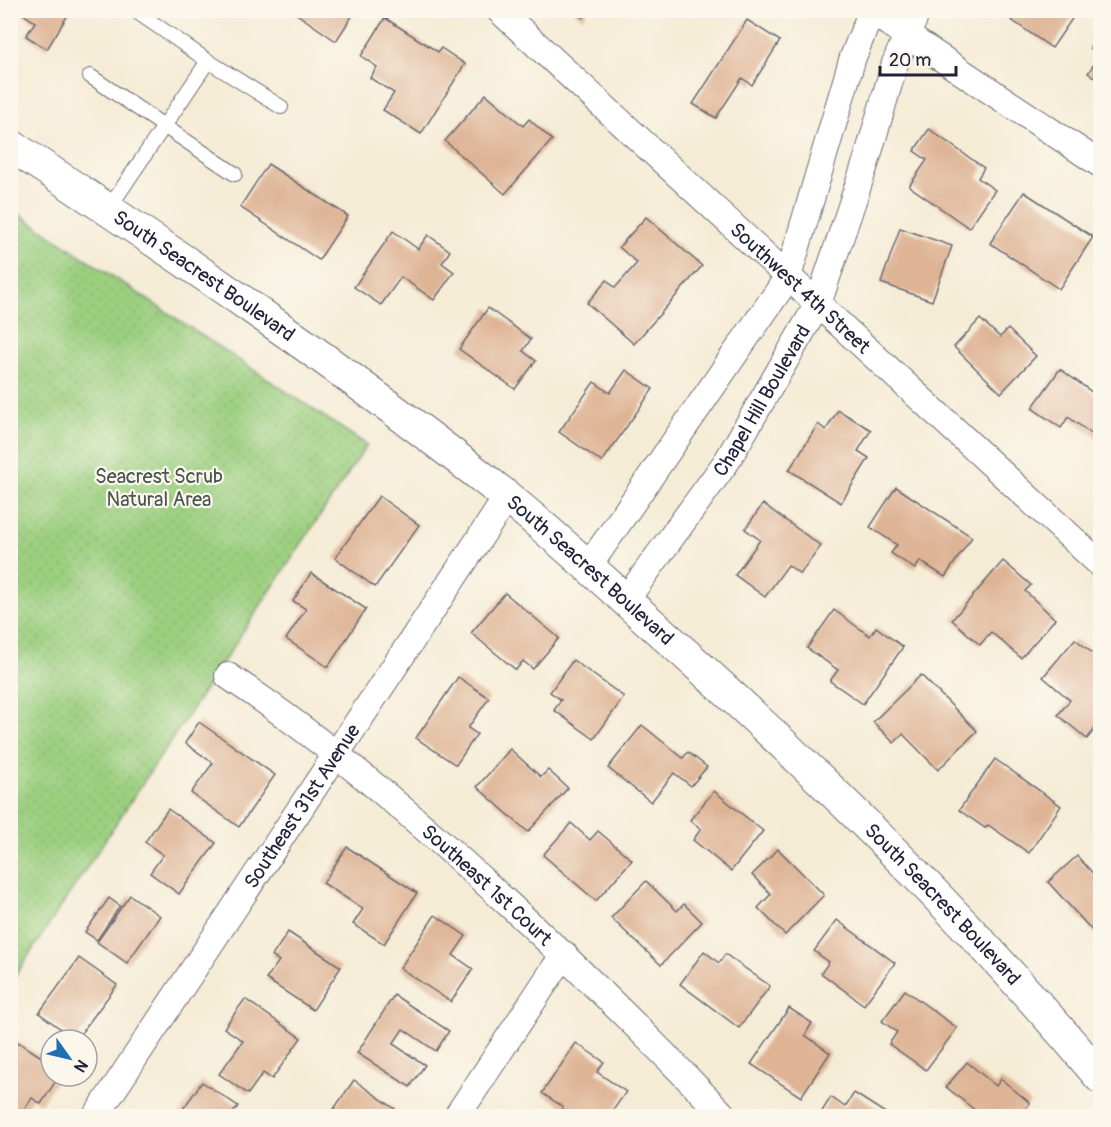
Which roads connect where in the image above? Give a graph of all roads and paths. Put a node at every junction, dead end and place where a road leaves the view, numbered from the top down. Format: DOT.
graph roads {
  1 [pos="499,10"];
  2 [pos="918,10"];
  3 [pos="872,11"];
  4 [pos="137,12"];
  5 [pos="906,35"];
  6 [pos="208,60"];
  7 [pos="90,76"];
  8 [pos="281,106"];
  9 [pos="164,127"];
  10 [pos="10,146"];
  11 [pos="1101,164"];
  12 [pos="235,174"];
  13 [pos="107,211"];
  14 [pos="788,277"];
  15 [pos="818,304"];
  16 [pos="507,497"];
  17 [pos="1101,564"];
  18 [pos="588,567"];
  19 [pos="626,601"];
  20 [pos="228,676"];
  21 [pos="337,753"];
  22 [pos="564,954"];
  23 [pos="1101,1077"];
  24 [pos="96,1116"];
  25 [pos="457,1116"];
  26 [pos="724,1116"];
  1 -- 14 [label="street, Southwest 4th Street"];
  2 -- 5 [label="street, Chapel Hill Boulevard"];
  3 -- 5 [label="street"];
  3 -- 14 [label="street"];
  4 -- 6 [label="lane"];
  5 -- 11 [label="street"];
  5 -- 15 [label="street, Chapel Hill Boulevard"];
  6 -- 8 [label="lane"];
  6 -- 9 [label="lane"];
  7 -- 9 [label="lane"];
  9 -- 12 [label="lane"];
  9 -- 13 [label="lane"];
  10 -- 13 [label="street, South Seacrest Boulevard"];
  13 -- 16 [label="street, South Seacrest Boulevard"];
  14 -- 15 [label="street, Southwest 4th Street"];
  14 -- 18 [label="street"];
  15 -- 17 [label="street, Southwest 4th Street"];
  15 -- 19 [label="street, Chapel Hill Boulevard"];
  16 -- 18 [label="street, South Seacrest Boulevard"];
  16 -- 21 [label="street, Southeast 31st Avenue"];
  18 -- 19 [label="street, South Seacrest Boulevard"];
  19 -- 23 [label="street, South Seacrest Boulevard"];
  20 -- 21 [label="street, Southeast 1st Court"];
  21 -- 22 [label="street, Southeast 1st Court"];
  21 -- 24 [label="street, Southeast 31st Avenue"];
  22 -- 25 [label="street"];
  22 -- 26 [label="street, Southeast 1st Court"];
}
